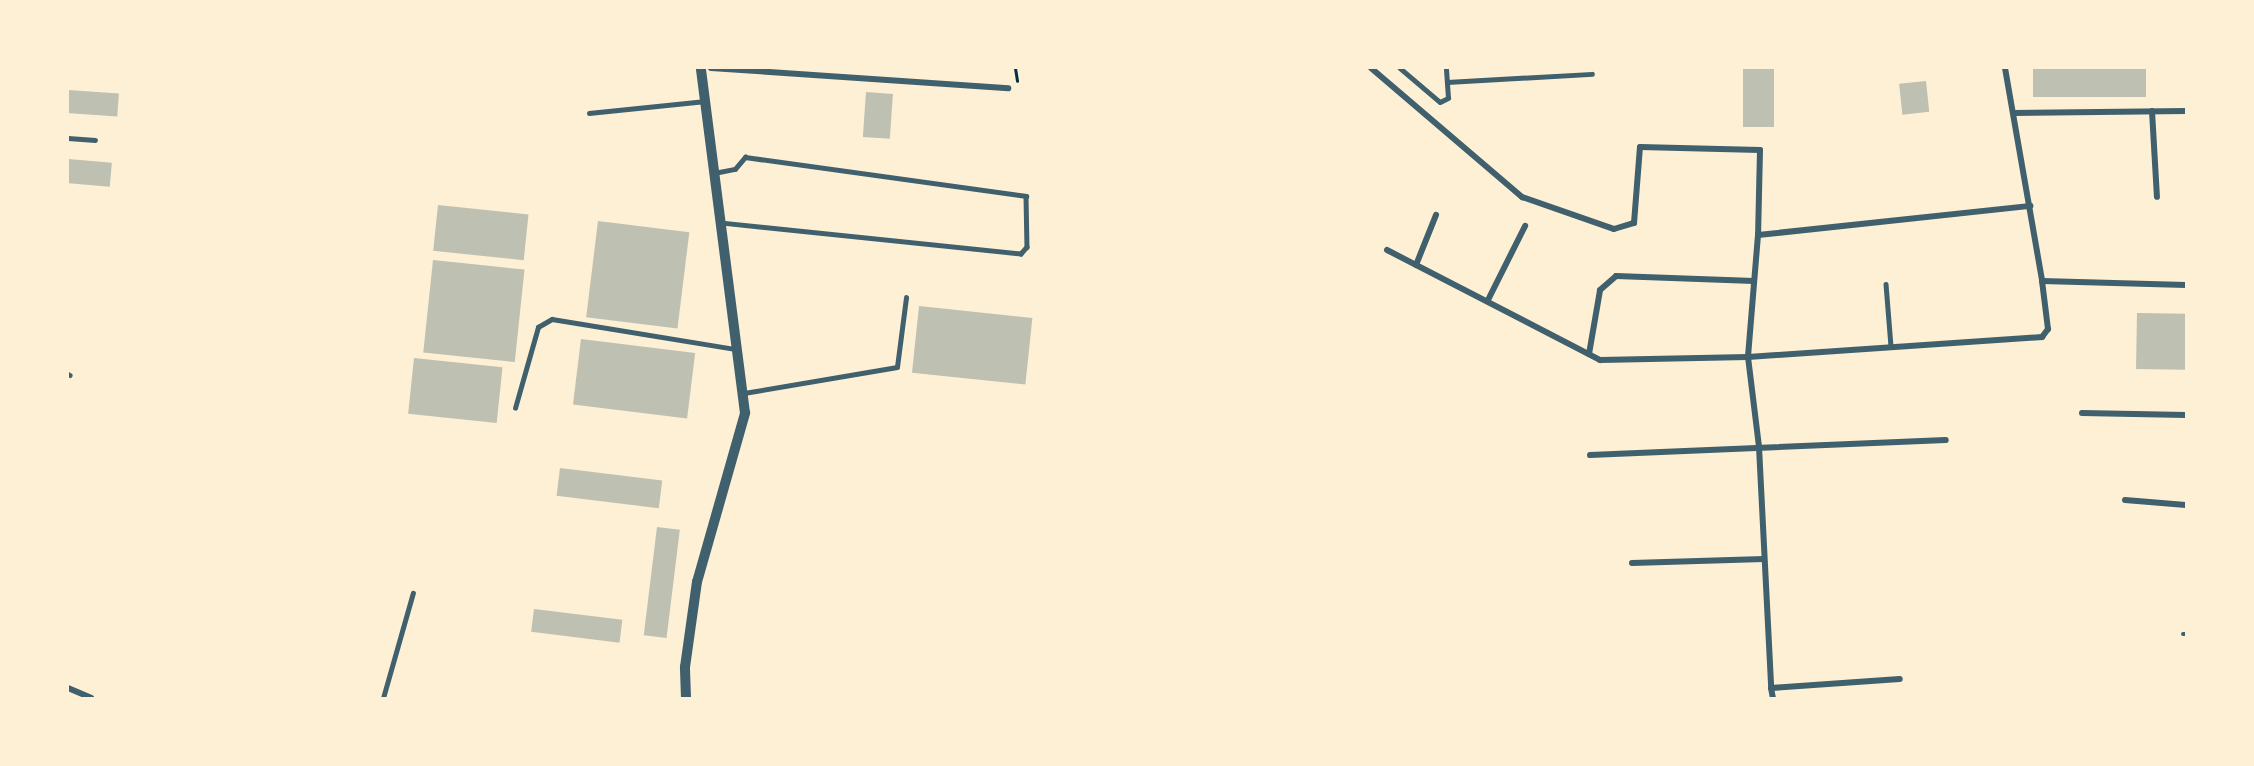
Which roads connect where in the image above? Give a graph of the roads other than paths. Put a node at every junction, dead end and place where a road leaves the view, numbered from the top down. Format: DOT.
graph roads {
  1 [pos="701,68"];
  2 [pos="711,68"];
  3 [pos="1371,68"];
  4 [pos="1400,68"];
  5 [pos="1446,68"];
  6 [pos="2005,68"];
  7 [pos="1592,74"];
  8 [pos="1447,82"];
  9 [pos="1008,88"];
  10 [pos="705,101"];
  11 [pos="2152,111"];
  12 [pos="2187,111"];
  13 [pos="2013,112"];
  14 [pos="589,113"];
  15 [pos="68,138"];
  16 [pos="95,140"];
  17 [pos="714,172"];
  18 [pos="2157,197"];
  19 [pos="2030,206"];
  20 [pos="1436,215"];
  21 [pos="720,222"];
  22 [pos="1525,226"];
  23 [pos="1758,235"];
  24 [pos="1387,250"];
  25 [pos="1416,265"];
  26 [pos="1754,281"];
  27 [pos="2042,281"];
  28 [pos="1886,284"];
  29 [pos="2187,285"];
  30 [pos="906,298"];
  31 [pos="1488,300"];
  32 [pos="1891,346"];
  33 [pos="736,349"];
  34 [pos="1589,354"];
  35 [pos="1748,357"];
  36 [pos="744,393"];
  37 [pos="515,408"];
  38 [pos="2082,413"];
  39 [pos="2187,416"];
  40 [pos="1946,440"];
  41 [pos="1759,447"];
  42 [pos="1590,454"];
  43 [pos="2125,500"];
  44 [pos="2187,505"];
  45 [pos="1764,559"];
  46 [pos="1632,563"];
  47 [pos="413,592"];
  48 [pos="1900,679"];
  49 [pos="68,688"];
  50 [pos="1771,688"];
  51 [pos="91,699"];
  52 [pos="383,699"];
  53 [pos="686,699"];
  54 [pos="1773,699"];
  1 -- 10 [label="street"];
  2 -- 9 [label="street"];
  3 -- 23 [label="street"];
  4 -- 8 [label="lane"];
  5 -- 8 [label="lane"];
  6 -- 13 [label="street"];
  7 -- 8 [label="lane"];
  10 -- 14 [label="lane"];
  10 -- 17 [label="street"];
  11 -- 12 [label="street"];
  11 -- 13 [label="street"];
  11 -- 18 [label="street"];
  13 -- 19 [label="street"];
  15 -- 16 [label="lane"];
  17 -- 21 [label="street"];
  17 -- 21 [label="lane"];
  19 -- 23 [label="street"];
  19 -- 27 [label="street"];
  20 -- 25 [label="street"];
  21 -- 33 [label="street"];
  22 -- 31 [label="street"];
  23 -- 26 [label="street"];
  24 -- 25 [label="street"];
  25 -- 31 [label="street"];
  26 -- 34 [label="street"];
  26 -- 35 [label="street"];
  27 -- 29 [label="street"];
  27 -- 32 [label="street"];
  28 -- 32 [label="lane"];
  30 -- 36 [label="lane"];
  31 -- 34 [label="street"];
  32 -- 35 [label="street"];
  33 -- 36 [label="street"];
  33 -- 37 [label="lane"];
  34 -- 35 [label="street"];
  35 -- 41 [label="street"];
  36 -- 53 [label="street"];
  38 -- 39 [label="street"];
  40 -- 41 [label="street"];
  41 -- 42 [label="street"];
  41 -- 45 [label="street"];
  43 -- 44 [label="street"];
  45 -- 46 [label="street"];
  45 -- 50 [label="street"];
  47 -- 52 [label="lane"];
  48 -- 50 [label="street"];
  49 -- 51 [label="street"];
  50 -- 54 [label="street"];
}
